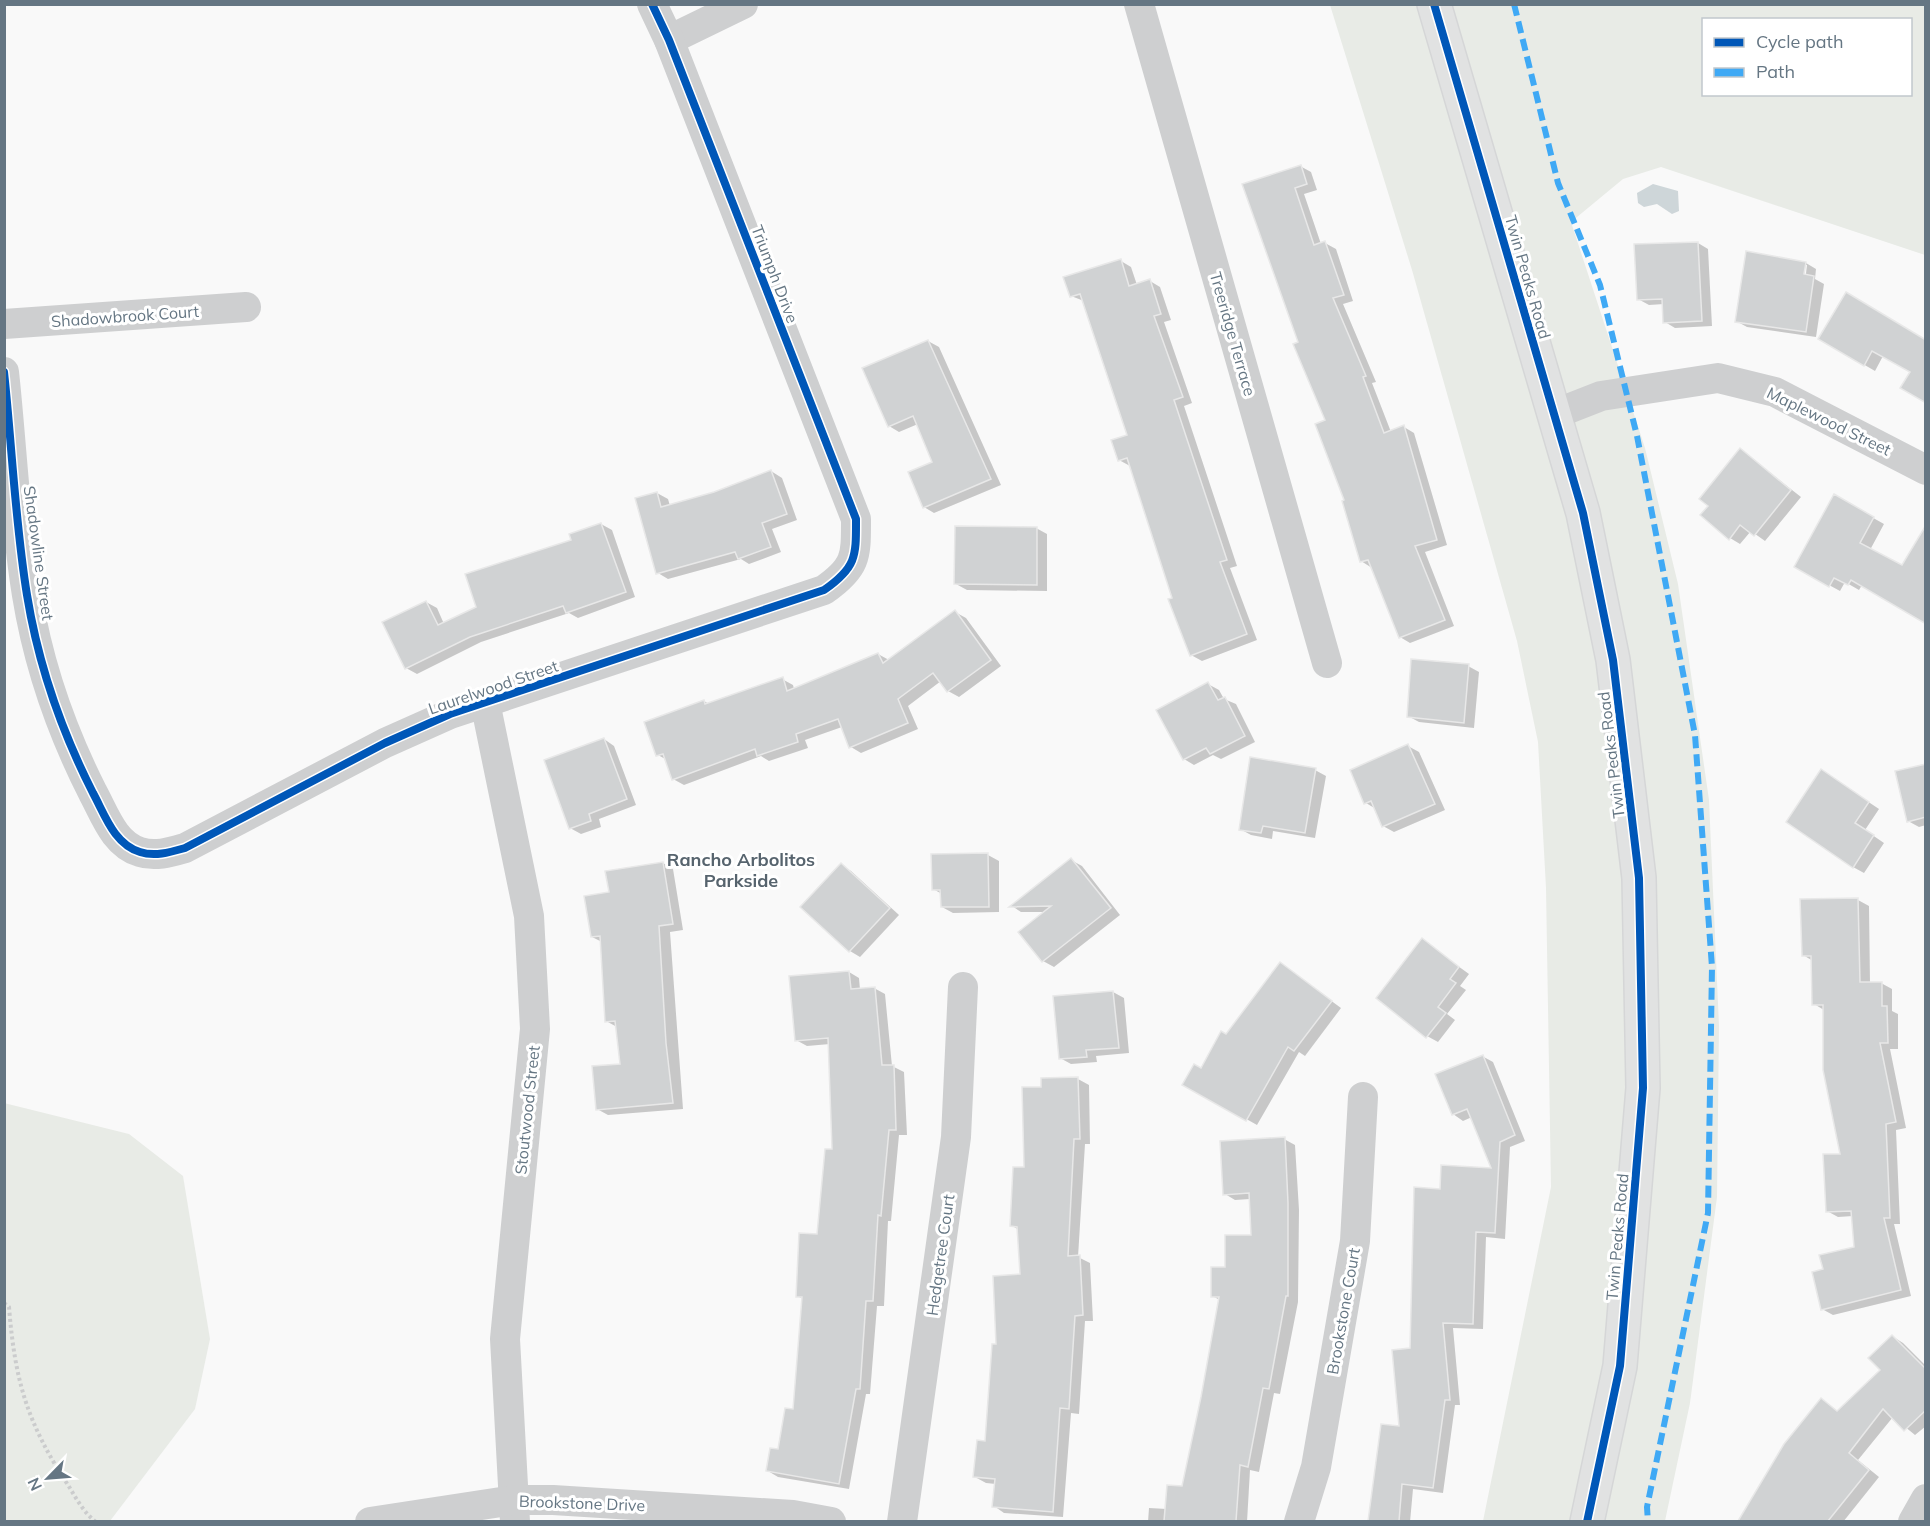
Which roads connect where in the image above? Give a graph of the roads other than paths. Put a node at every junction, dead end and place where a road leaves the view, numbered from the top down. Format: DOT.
graph roads {
  1 [pos="652,4"];
  2 [pos="743,4"];
  3 [pos="1139,4"];
  4 [pos="1434,4"];
  5 [pos="669,40"];
  6 [pos="246,307"];
  7 [pos="4,324"];
  8 [pos="4,372"];
  9 [pos="1555,414"];
  10 [pos="1926,470"];
  11 [pos="856,556"];
  12 [pos="1327,663"];
  13 [pos="485,702"];
  14 [pos="141,852"];
  15 [pos="963,987"];
  16 [pos="1363,1097"];
  17 [pos="1926,1499"];
  18 [pos="514,1511"];
  19 [pos="370,1521"];
  20 [pos="831,1521"];
  21 [pos="902,1521"];
  22 [pos="1299,1521"];
  23 [pos="1587,1521"];
  24 [pos="1913,1521"];
  1 -- 5 [label="street, Triumph Drive"];
  2 -- 5 [label="street"];
  3 -- 12 [label="street, Treeridge Terrace"];
  4 -- 9 [label="main road, Twin Peaks Road"];
  5 -- 11 [label="street, Triumph Drive"];
  6 -- 7 [label="street, Shadowbrook Court"];
  8 -- 14 [label="street, Shadowline Street"];
  9 -- 10 [label="street, Maplewood Street"];
  9 -- 23 [label="main road, Twin Peaks Road"];
  11 -- 13 [label="street, Laurelwood Street"];
  13 -- 14 [label="street, Laurelwood Street"];
  13 -- 18 [label="street, Stoutwood Street"];
  15 -- 21 [label="street, Hedgetree Court"];
  16 -- 22 [label="street, Brookstone Court"];
  17 -- 24 [label="street"];
  18 -- 19 [label="street, Brookstone Drive"];
  18 -- 20 [label="street, Brookstone Drive"];
}
